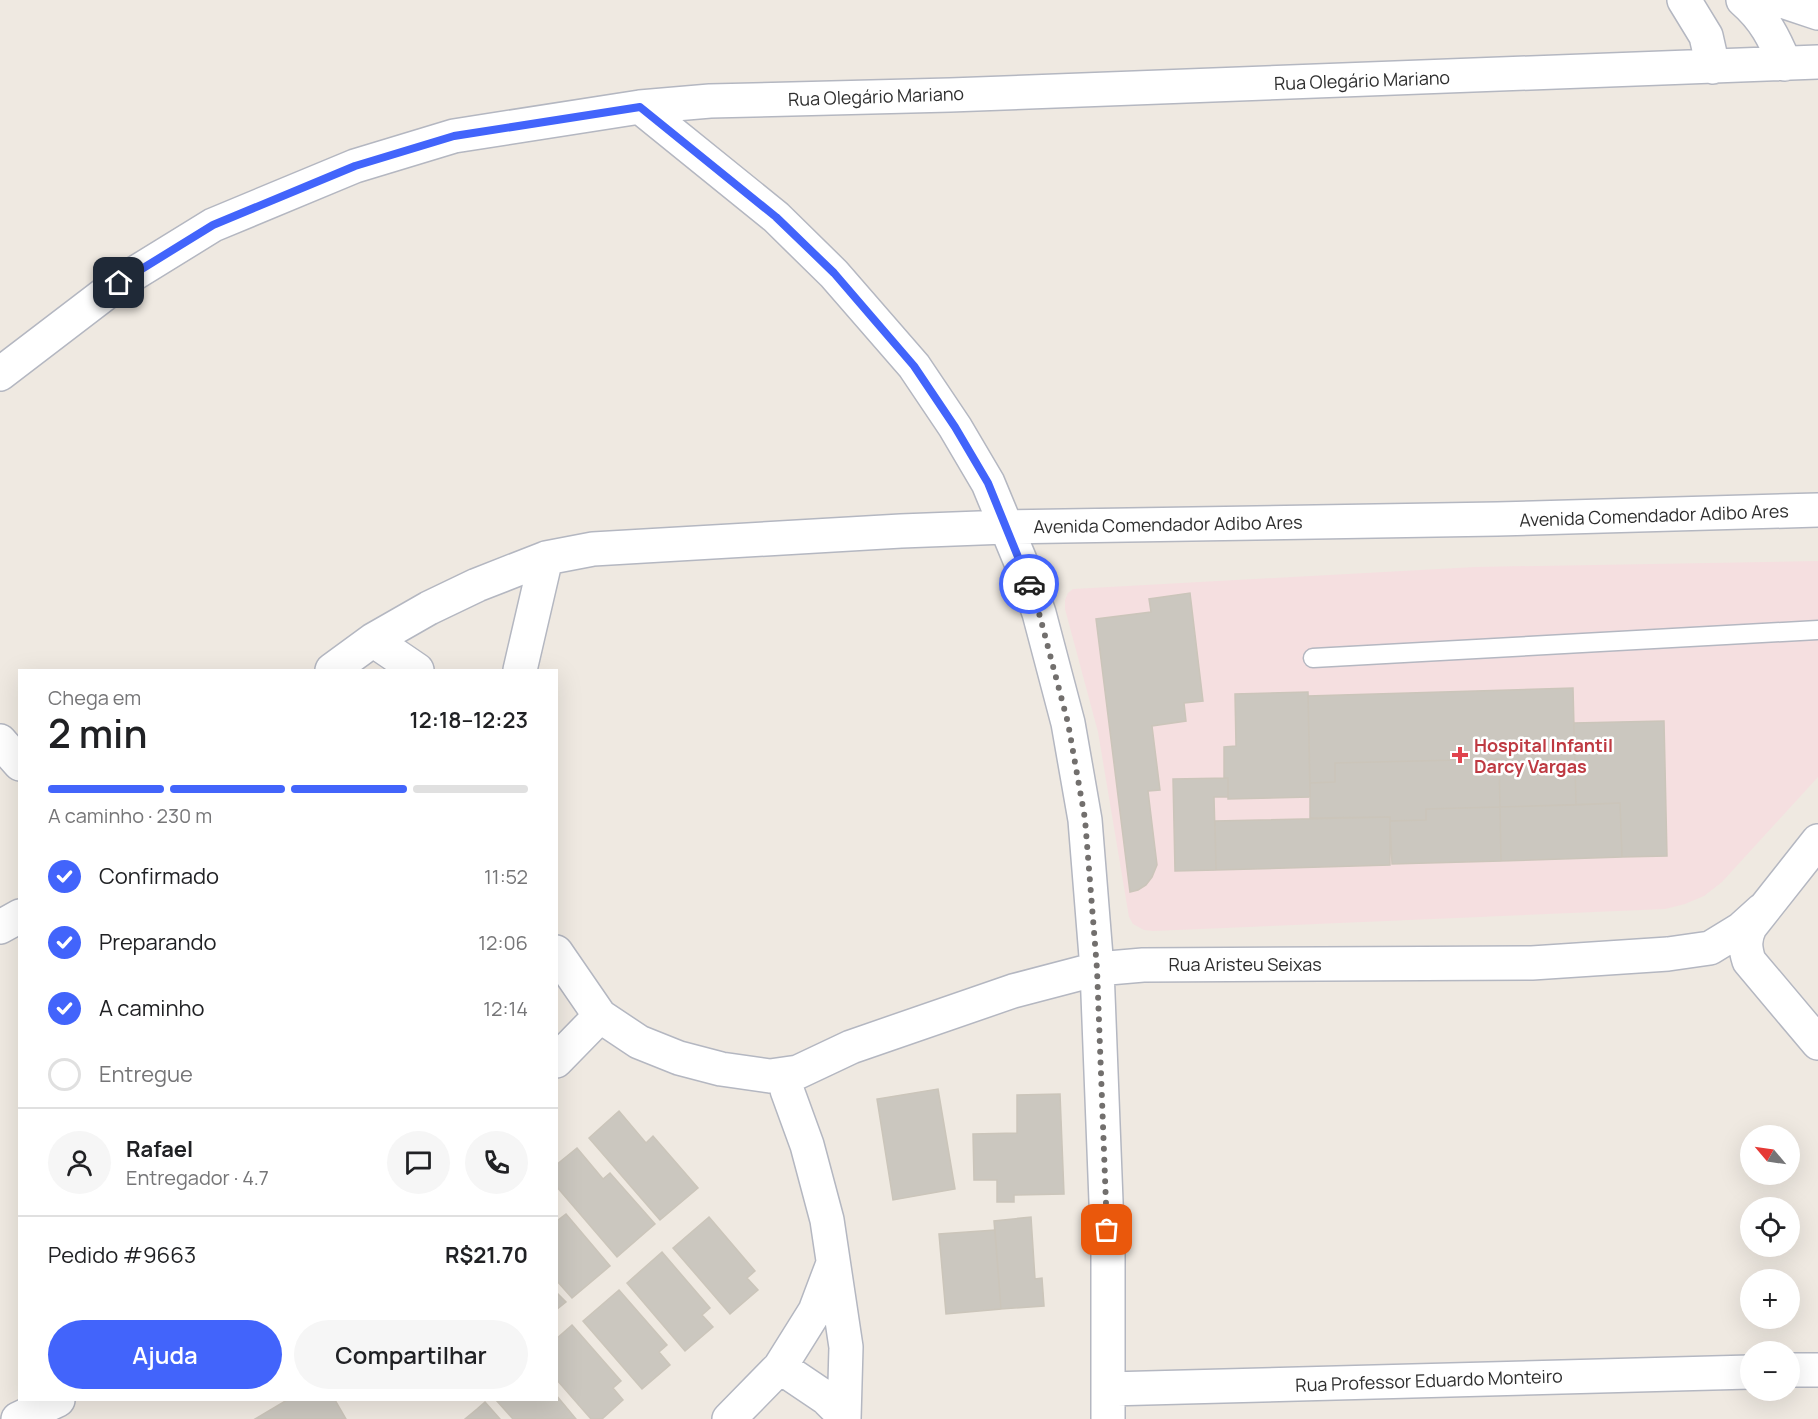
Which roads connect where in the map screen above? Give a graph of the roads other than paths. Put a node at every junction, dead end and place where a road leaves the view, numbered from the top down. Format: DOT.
graph roads {
  1 [pos="1684,0"];
  2 [pos="1743,0"];
  3 [pos="1779,0"];
  4 [pos="1818,13"];
  5 [pos="1818,62"];
  6 [pos="1785,64"];
  7 [pos="1713,67"];
  8 [pos="640,107"];
  9 [pos="0,374"];
  10 [pos="1818,510"];
  11 [pos="1006,526"];
  12 [pos="546,558"];
  13 [pos="1818,630"];
  14 [pos="374,640"];
  15 [pos="1312,658"];
  16 [pos="333,669"];
  17 [pos="416,669"];
  18 [pos="520,669"];
  19 [pos="0,741"];
  20 [pos="18,762"];
  21 [pos="1818,841"];
  22 [pos="1762,910"];
  23 [pos="18,917"];
  24 [pos="0,927"];
  25 [pos="1710,948"];
  26 [pos="558,955"];
  27 [pos="1097,969"];
  28 [pos="1758,971"];
  29 [pos="600,1016"];
  30 [pos="1818,1043"];
  31 [pos="558,1059"];
  32 [pos="785,1079"];
  33 [pos="832,1266"];
  34 [pos="780,1367"];
  35 [pos="1800,1370"];
  36 [pos="1818,1370"];
  37 [pos="1740,1372"];
  38 [pos="56,1401"];
  39 [pos="1108,1404"];
  40 [pos="844,1418"];
  41 [pos="18,1419"];
  42 [pos="729,1419"];
  1 -- 7 [label="street"];
  2 -- 6 [label="street"];
  3 -- 4 [label="street"];
  5 -- 6 [label="street, Rua Olegário Mariano"];
  6 -- 7 [label="street, Rua Olegário Mariano"];
  7 -- 8 [label="street, Rua Olegário Mariano"];
  8 -- 9 [label="street, Rua Olegário Mariano"];
  8 -- 11 [label="street"];
  10 -- 11 [label="street, Avenida Comendador Adibo Ares"];
  11 -- 12 [label="street, Avenida Comendador Adibo Ares"];
  11 -- 27 [label="street"];
  12 -- 14 [label="street, Avenida Comendador Adibo Ares"];
  12 -- 18 [label="street"];
  13 -- 15 [label="lane"];
  14 -- 16 [label="street, Avenida Comendador Adibo Ares"];
  14 -- 17 [label="street"];
  19 -- 20 [label="street"];
  21 -- 22 [label="street"];
  22 -- 25 [label="street, Rua Aristeu Seixas"];
  22 -- 28 [label="street"];
  23 -- 24 [label="street"];
  25 -- 27 [label="street, Rua Aristeu Seixas"];
  25 -- 28 [label="street"];
  26 -- 29 [label="street"];
  27 -- 32 [label="street, Rua Aristeu Seixas"];
  27 -- 39 [label="street"];
  28 -- 30 [label="street"];
  29 -- 31 [label="street"];
  29 -- 32 [label="street"];
  32 -- 33 [label="street"];
  33 -- 34 [label="street"];
  33 -- 40 [label="street"];
  34 -- 40 [label="street"];
  34 -- 42 [label="street"];
  35 -- 36 [label="street"];
  37 -- 39 [label="street, Rua Professor Eduardo Monteiro"];
  38 -- 41 [label="street"];
}
